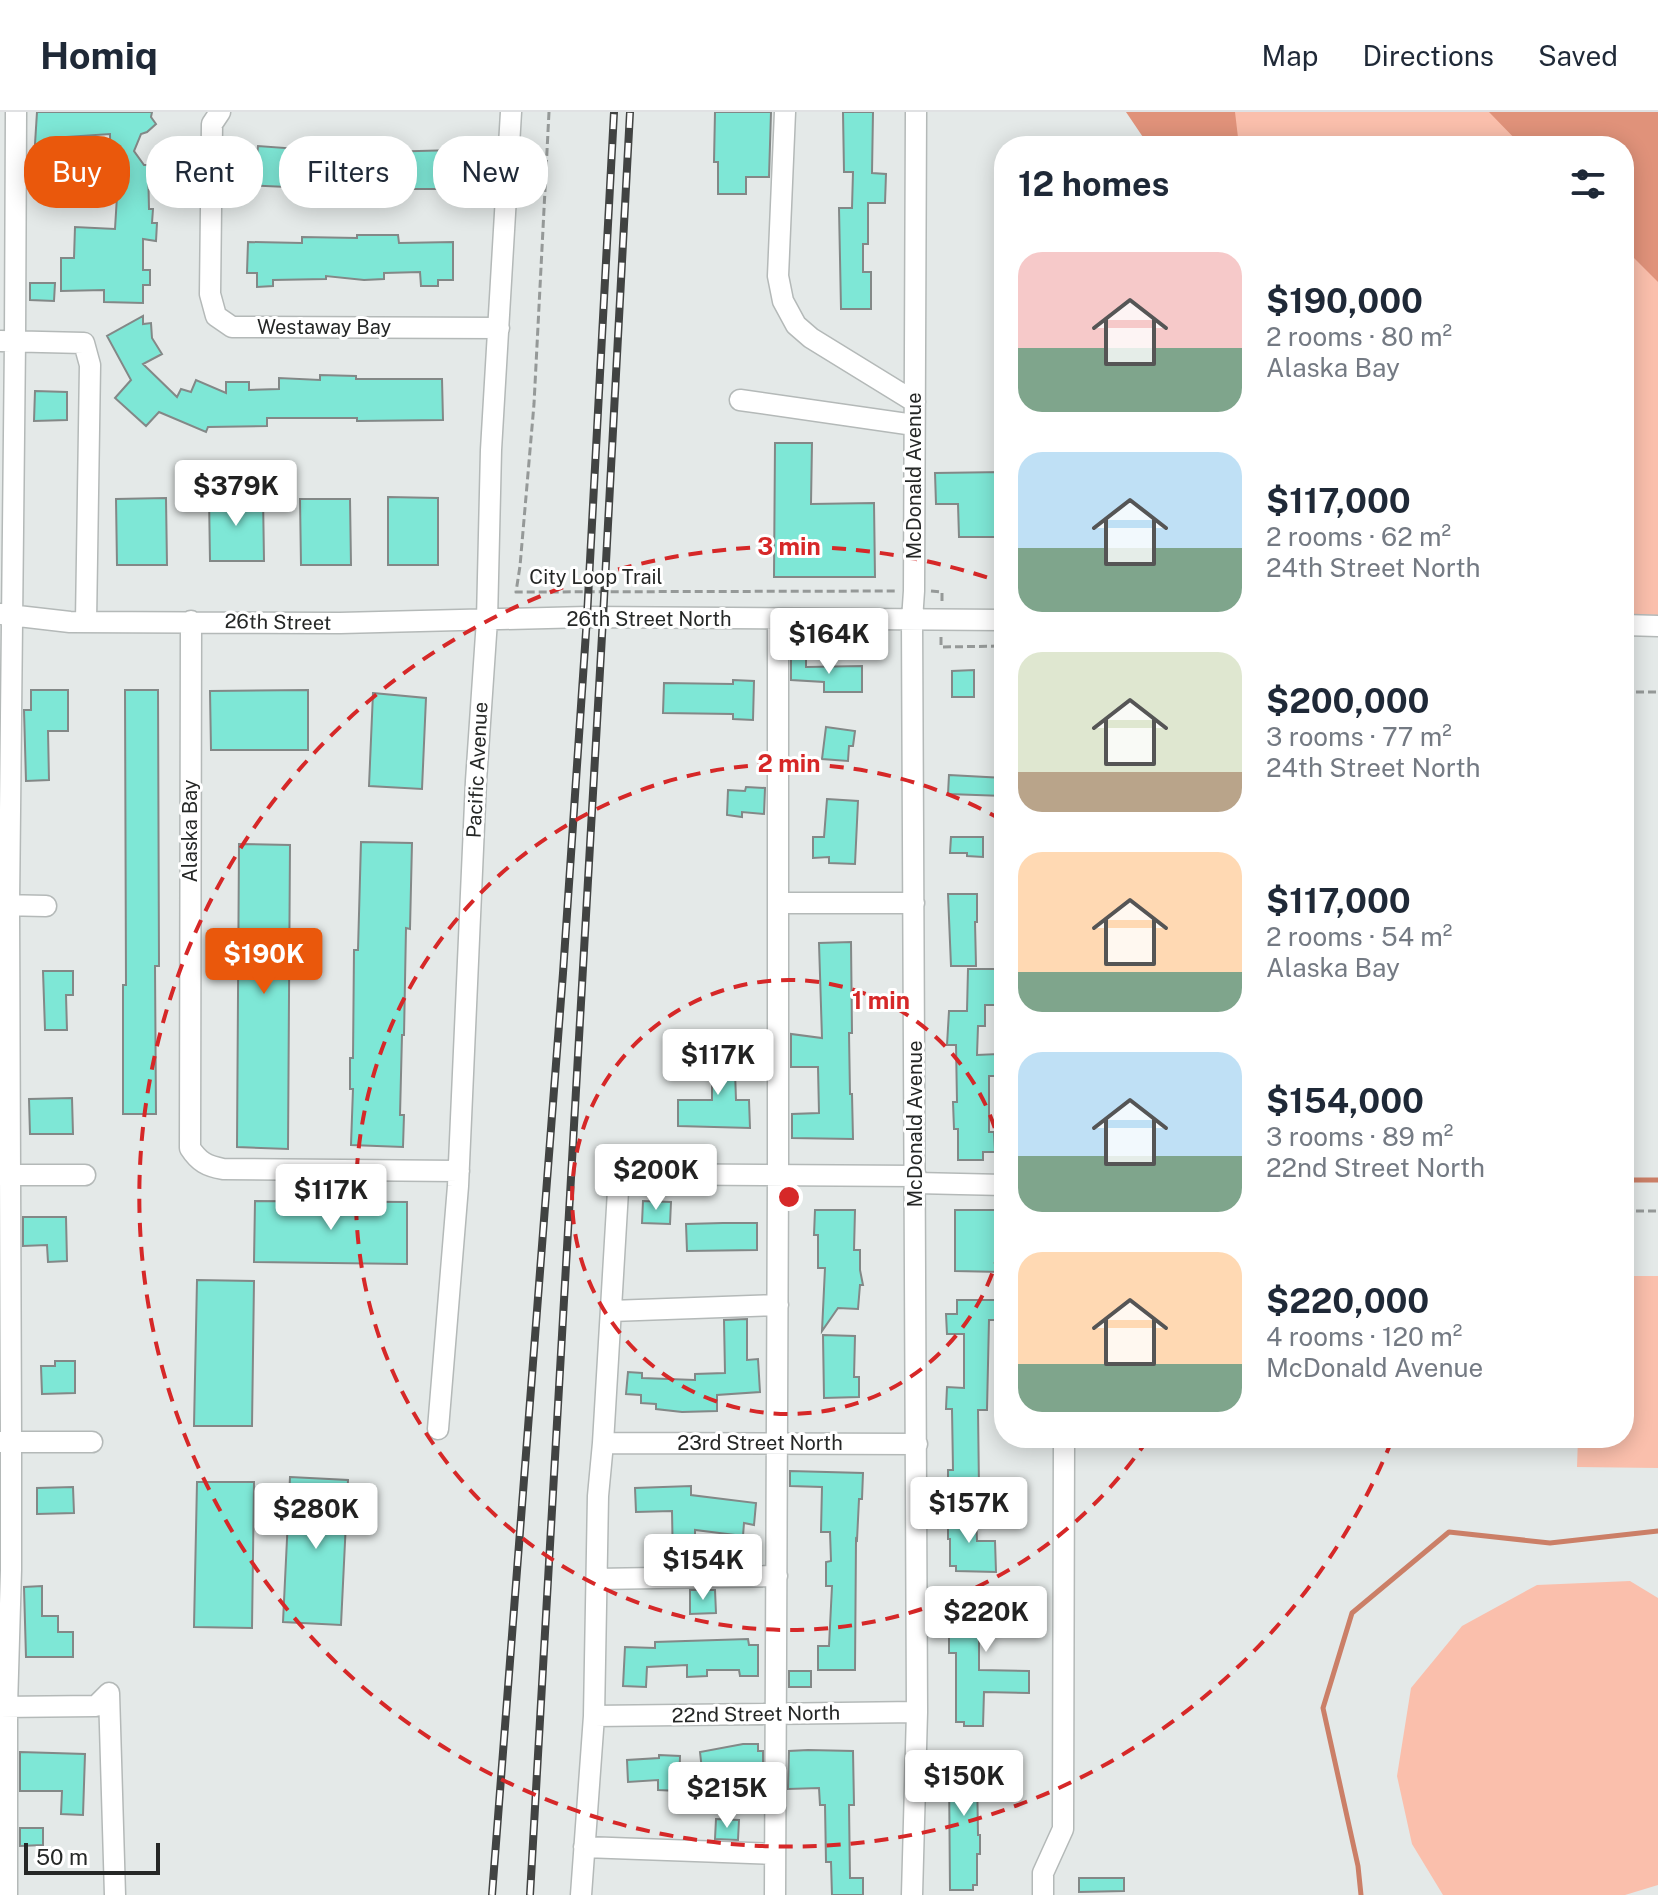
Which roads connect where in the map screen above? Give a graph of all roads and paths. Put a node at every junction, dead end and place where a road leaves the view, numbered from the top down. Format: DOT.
graph roads {
  1 [pos="16,112"];
  2 [pos="220,112"];
  3 [pos="511,112"];
  4 [pos="549,112"];
  5 [pos="785,112"];
  6 [pos="916,112"];
  7 [pos="499,328"];
  8 [pos="8,341"];
  9 [pos="740,400"];
  10 [pos="915,402"];
  11 [pos="914,425"];
  12 [pos="914,591"];
  13 [pos="6,614"];
  14 [pos="778,619"];
  15 [pos="942,619"];
  16 [pos="487,620"];
  17 [pos="912,620"];
  18 [pos="994,620"];
  19 [pos="191,621"];
  20 [pos="78,622"];
  21 [pos="1634,625"];
  22 [pos="1658,626"];
  23 [pos="6,638"];
  24 [pos="994,646"];
  25 [pos="1634,692"];
  26 [pos="1658,692"];
  27 [pos="778,903"];
  28 [pos="914,903"];
  29 [pos="4,905"];
  30 [pos="46,906"];
  31 [pos="459,1171"];
  32 [pos="6,1175"];
  33 [pos="85,1175"];
  34 [pos="778,1175"];
  35 [pos="916,1180"];
  36 [pos="994,1184"];
  37 [pos="1634,1211"];
  38 [pos="1658,1211"];
  39 [pos="778,1305"];
  40 [pos="611,1311"];
  41 [pos="438,1429"];
  42 [pos="5,1442"];
  43 [pos="92,1442"];
  44 [pos="603,1443"];
  45 [pos="777,1443"];
  46 [pos="917,1444"];
  47 [pos="1064,1448"];
  48 [pos="777,1576"];
  49 [pos="596,1579"];
  50 [pos="3,1707"];
  51 [pos="917,1712"];
  52 [pos="776,1714"];
  53 [pos="594,1716"];
  54 [pos="584,1847"];
  55 [pos="775,1854"];
  56 [pos="7,1895"];
  57 [pos="115,1895"];
  58 [pos="581,1895"];
  59 [pos="775,1895"];
  60 [pos="912,1895"];
  61 [pos="1043,1895"];
  1 -- 8 [label="street"];
  2 -- 7 [label="street, Westaway Bay"];
  3 -- 7 [label="street, Pacific Avenue"];
  4 -- 12 [label="path, City Loop Trail"];
  5 -- 10 [label="street"];
  6 -- 10 [label="street, McDonald Avenue"];
  7 -- 16 [label="street, Pacific Avenue"];
  8 -- 13 [label="street"];
  8 -- 20 [label="street"];
  9 -- 11 [label="street"];
  10 -- 11 [label="street, McDonald Avenue"];
  11 -- 12 [label="street, McDonald Avenue"];
  12 -- 15 [label="path, City Loop Trail"];
  12 -- 17 [label="street, McDonald Avenue"];
  13 -- 20 [label="street, 26th Street"];
  13 -- 23 [label="street"];
  14 -- 16 [label="street, 26th Street North"];
  14 -- 17 [label="street, 26th Street North"];
  14 -- 27 [label="street"];
  15 -- 17 [label="street, 26th Street North"];
  15 -- 18 [label="street, 26th Street North"];
  15 -- 24 [label="path, City Loop Trail"];
  16 -- 19 [label="street, 26th Street"];
  16 -- 31 [label="street, Pacific Avenue"];
  17 -- 28 [label="street, McDonald Avenue"];
  19 -- 20 [label="street, 26th Street"];
  19 -- 31 [label="street, Alaska Bay"];
  20 -- 23 [label="street, 26th Street"];
  21 -- 22 [label="street"];
  23 -- 29 [label="street"];
  25 -- 26 [label="path"];
  27 -- 28 [label="street"];
  27 -- 34 [label="street"];
  28 -- 35 [label="street, McDonald Avenue"];
  29 -- 30 [label="street"];
  29 -- 32 [label="street"];
  31 -- 41 [label="street, Pacific Avenue"];
  32 -- 33 [label="street"];
  32 -- 42 [label="street"];
  34 -- 35 [label="street"];
  34 -- 39 [label="street"];
  34 -- 40 [label="street"];
  35 -- 36 [label="street"];
  35 -- 46 [label="street, McDonald Avenue"];
  37 -- 38 [label="path"];
  39 -- 40 [label="street"];
  39 -- 45 [label="street"];
  40 -- 44 [label="street"];
  42 -- 43 [label="street"];
  42 -- 50 [label="street"];
  44 -- 45 [label="street, 23rd Street North"];
  44 -- 49 [label="street"];
  45 -- 46 [label="street, 23rd Street North"];
  45 -- 48 [label="street"];
  46 -- 51 [label="street, McDonald Avenue"];
  47 -- 61 [label="street"];
  48 -- 49 [label="street"];
  48 -- 52 [label="street"];
  49 -- 53 [label="street"];
  50 -- 56 [label="street"];
  50 -- 57 [label="street"];
  51 -- 52 [label="street, 22nd Street North"];
  51 -- 60 [label="street, McDonald Avenue"];
  52 -- 53 [label="street, 22nd Street North"];
  52 -- 55 [label="street"];
  53 -- 54 [label="street"];
  54 -- 55 [label="street"];
  54 -- 58 [label="street"];
  55 -- 59 [label="street"];
}
